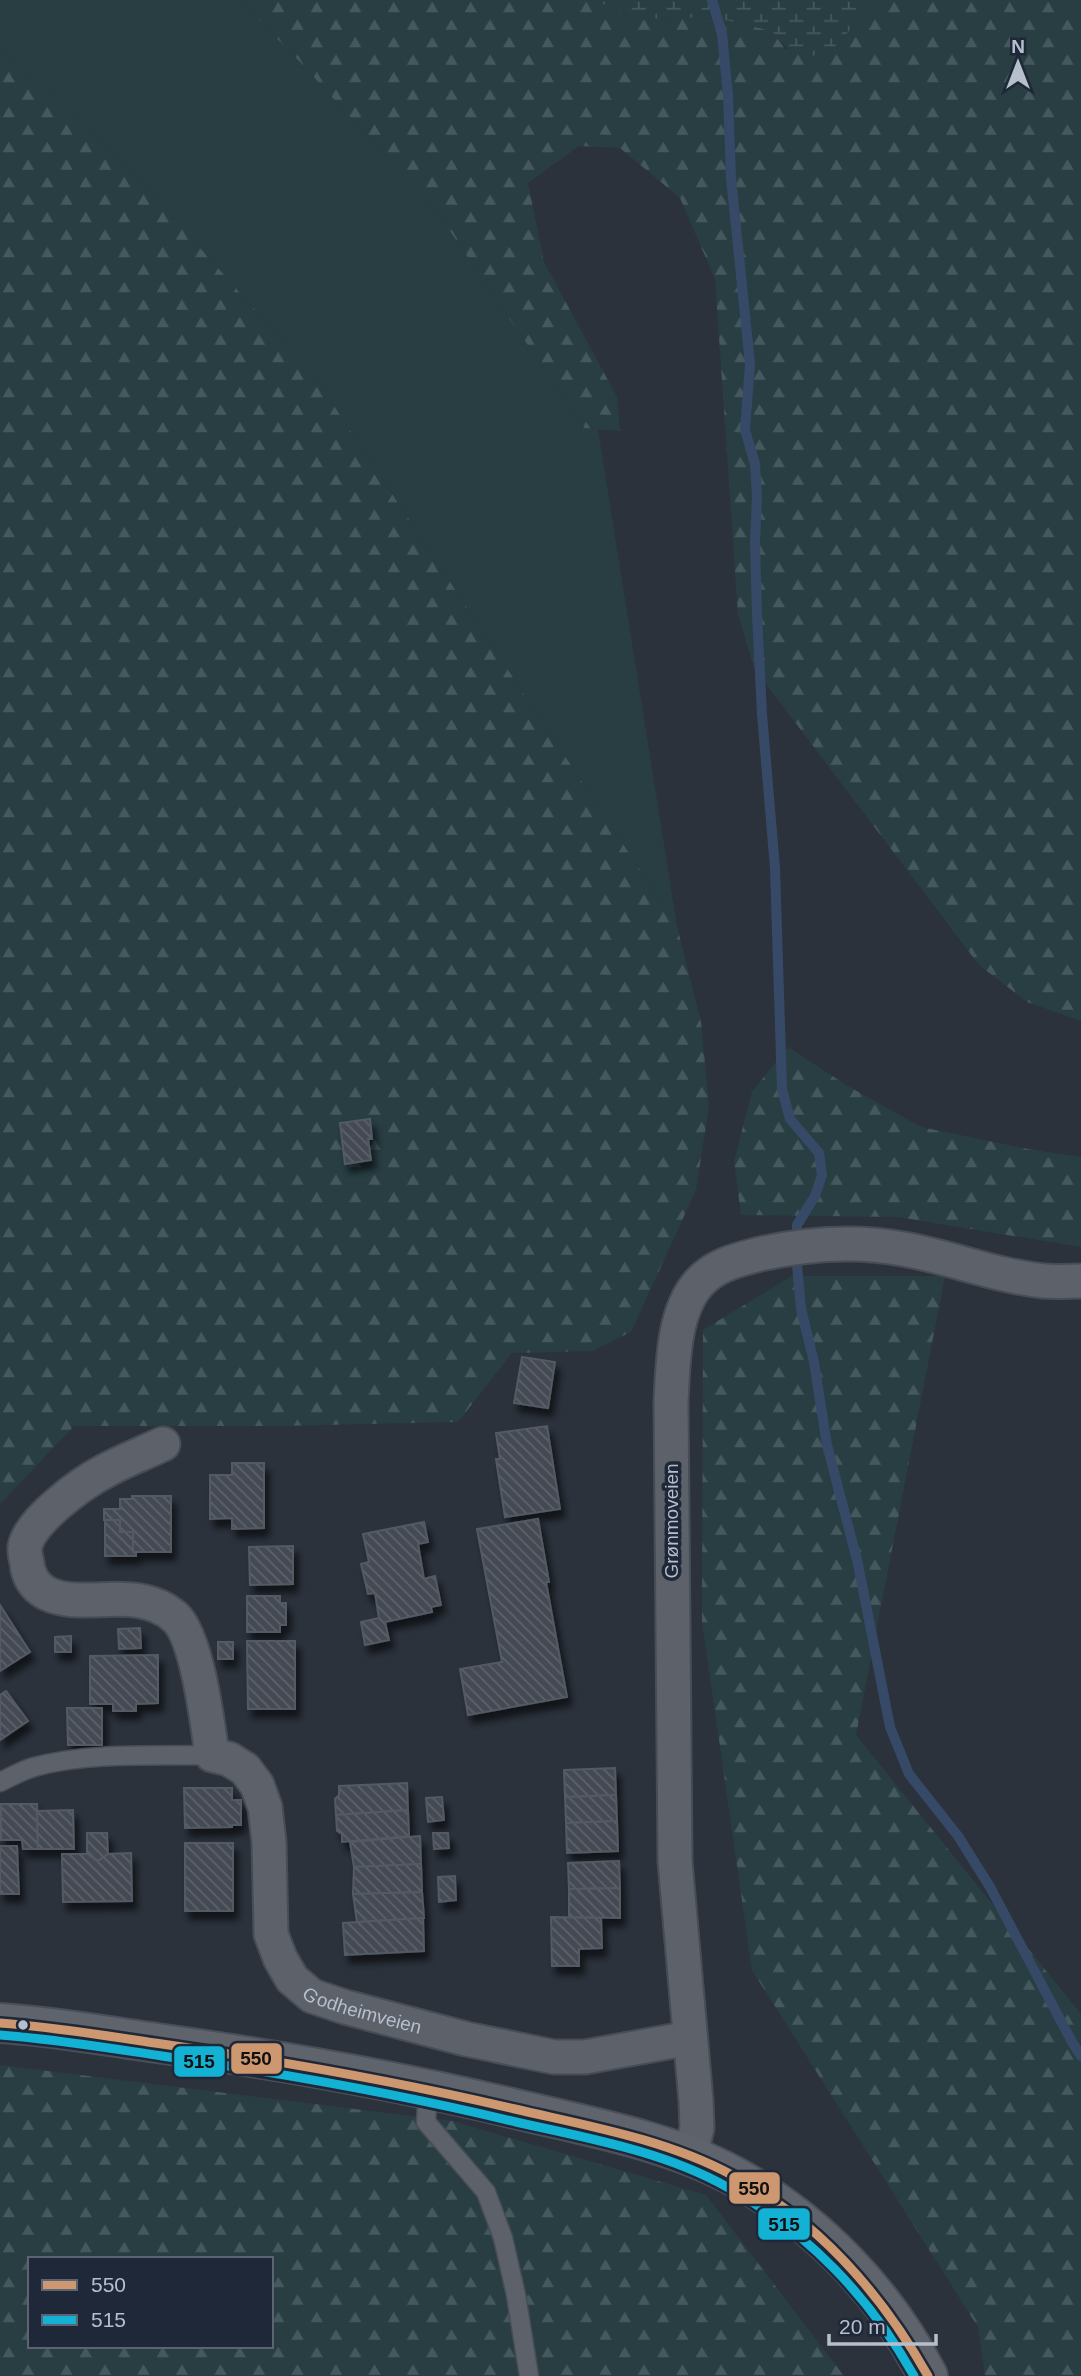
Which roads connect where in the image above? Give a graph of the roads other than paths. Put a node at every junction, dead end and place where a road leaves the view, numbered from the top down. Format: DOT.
graph roads {
  1 [pos="1081,1281"];
  2 [pos="163,1444"];
  3 [pos="212,1755"];
  4 [pos="0,1782"];
  5 [pos="0,2023"];
  6 [pos="690,2038"];
  7 [pos="428,2090"];
  8 [pos="690,2157"];
  9 [pos="529,2376"];
  10 [pos="928,2376"];
  1 -- 6 [label="street, Grønmoveien"];
  2 -- 3 [label="street"];
  3 -- 4 [label="lane, Godheimveien"];
  3 -- 6 [label="street, Godheimveien"];
  5 -- 7 [label="main road"];
  6 -- 8 [label="street, Grønmoveien"];
  7 -- 8 [label="main road"];
  7 -- 9 [label="lane"];
  8 -- 10 [label="main road"];
}
